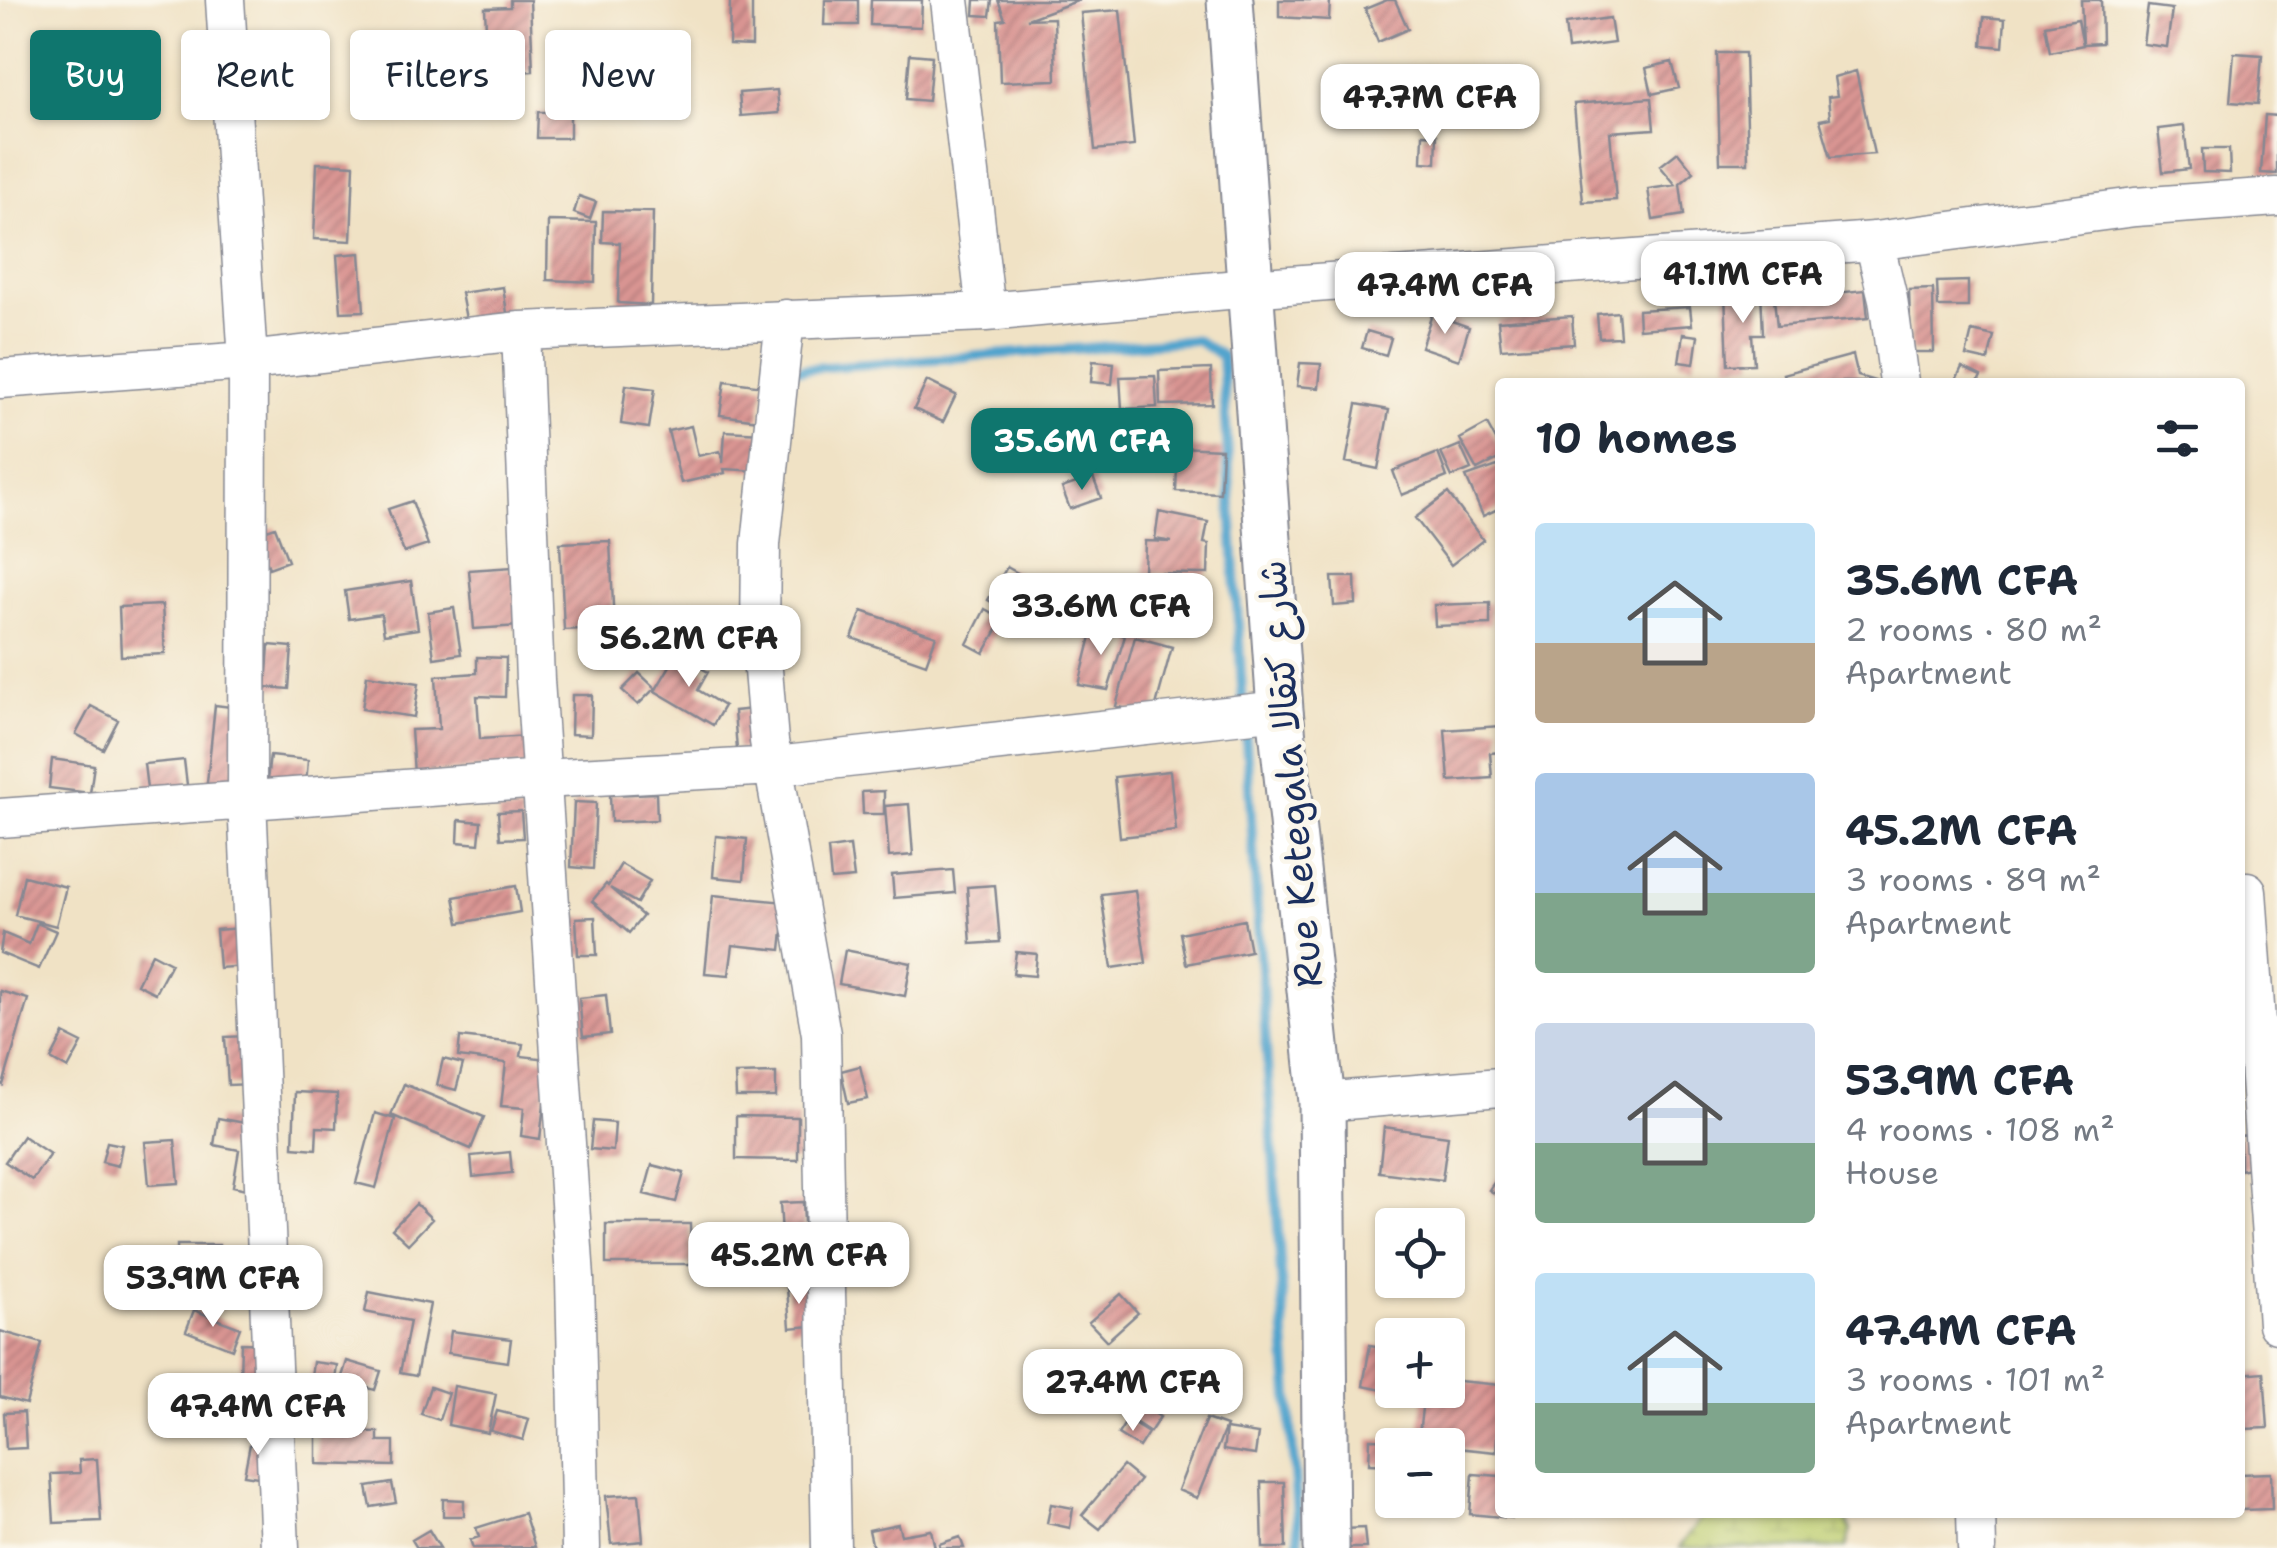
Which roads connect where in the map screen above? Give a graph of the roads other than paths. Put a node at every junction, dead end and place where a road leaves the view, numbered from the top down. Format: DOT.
graph roads {
  1 [pos="226,0"];
  2 [pos="950,0"];
  3 [pos="1230,0"];
  4 [pos="2277,197"];
  5 [pos="1874,242"];
  6 [pos="1249,288"];
  7 [pos="986,312"];
  8 [pos="785,319"];
  9 [pos="521,331"];
  10 [pos="248,361"];
  11 [pos="1898,378"];
  12 [pos="0,380"];
  13 [pos="1280,710"];
  14 [pos="776,766"];
  15 [pos="542,778"];
  16 [pos="247,799"];
  17 [pos="0,818"];
  18 [pos="2247,891"];
  19 [pos="2256,1008"];
  20 [pos="1495,1088"];
  21 [pos="1322,1102"];
  22 [pos="2277,1324"];
  23 [pos="1976,1518"];
  24 [pos="280,1548"];
  25 [pos="582,1548"];
  26 [pos="832,1548"];
  27 [pos="1326,1548"];
  28 [pos="1978,1548"];
  1 -- 10 [label="street"];
  2 -- 7 [label="street"];
  3 -- 6 [label="street, Rue Ketegala شارع كتقالا"];
  4 -- 5 [label="street"];
  5 -- 6 [label="street"];
  5 -- 11 [label="street"];
  6 -- 7 [label="street"];
  6 -- 13 [label="street, Rue Ketegala شارع كتقالا"];
  7 -- 8 [label="street"];
  8 -- 9 [label="street"];
  8 -- 14 [label="street"];
  9 -- 10 [label="street"];
  9 -- 15 [label="street"];
  10 -- 12 [label="street"];
  10 -- 16 [label="street"];
  13 -- 14 [label="street"];
  13 -- 21 [label="street, Rue Ketegala شارع كتقالا"];
  14 -- 15 [label="street"];
  14 -- 26 [label="street"];
  15 -- 16 [label="street"];
  15 -- 25 [label="street"];
  16 -- 17 [label="street"];
  16 -- 24 [label="street"];
  18 -- 19 [label="street"];
  19 -- 22 [label="street"];
  20 -- 21 [label="street"];
  21 -- 27 [label="street, Rue Ketegala شارع كتقالا"];
  23 -- 28 [label="street"];
}
